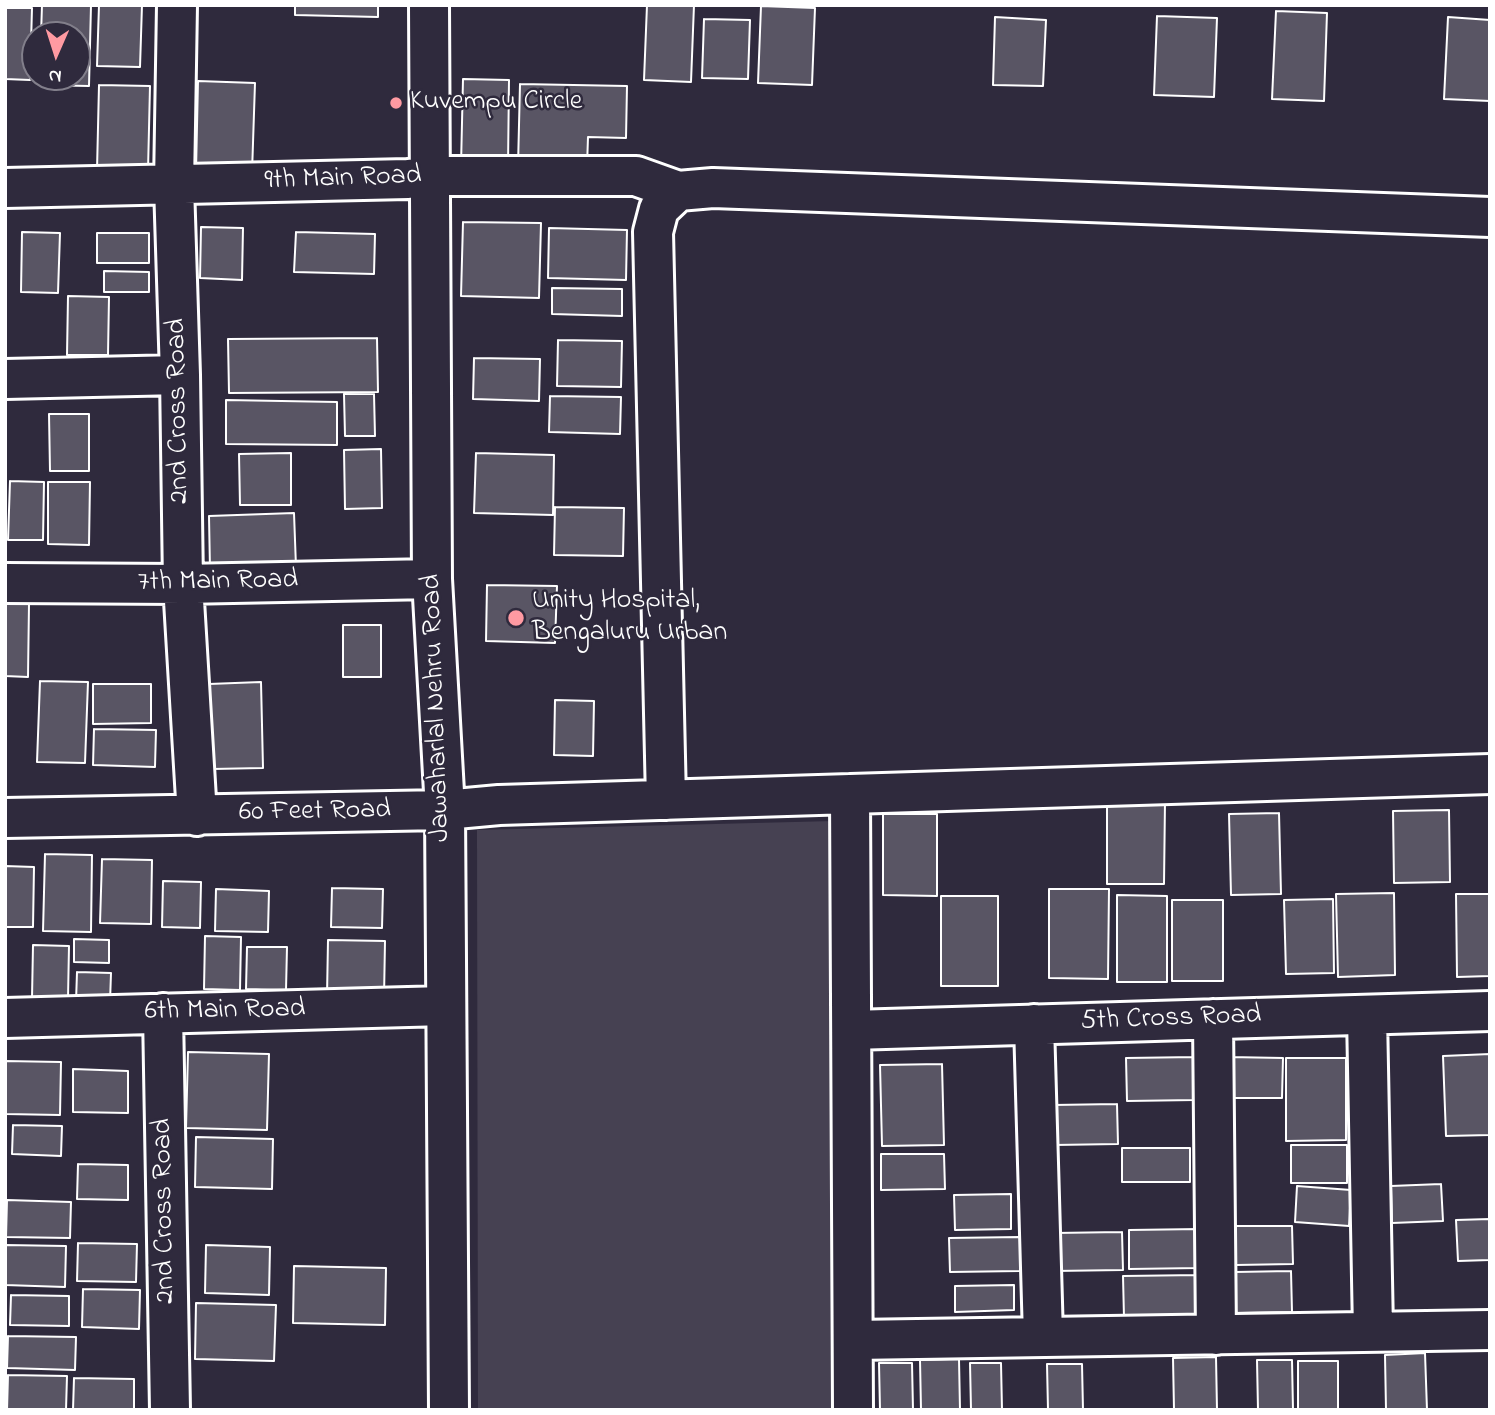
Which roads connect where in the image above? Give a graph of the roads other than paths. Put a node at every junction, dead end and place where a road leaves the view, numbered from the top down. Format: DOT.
graph roads {
  1 [pos="177,5"];
  2 [pos="429,5"];
  3 [pos="431,176"];
  4 [pos="174,186"];
  5 [pos="5,188"];
  6 [pos="678,191"];
  7 [pos="1490,217"];
  8 [pos="180,375"];
  9 [pos="5,379"];
  10 [pos="432,579"];
  11 [pos="5,583"];
  12 [pos="183,584"];
  13 [pos="1490,774"];
  14 [pos="850,794"];
  15 [pos="666,800"];
  16 [pos="445,810"];
  17 [pos="197,816"];
  18 [pos="5,818"];
  19 [pos="445,1006"];
  20 [pos="1490,1011"];
  21 [pos="163,1013"];
  22 [pos="1367,1015"];
  23 [pos="5,1018"];
  24 [pos="1213,1019"];
  25 [pos="1034,1024"];
  26 [pos="852,1030"];
  27 [pos="1490,1330"];
  28 [pos="1373,1331"];
  29 [pos="1216,1335"];
  30 [pos="1043,1337"];
  31 [pos="854,1340"];
  32 [pos="170,1410"];
  33 [pos="449,1410"];
  34 [pos="853,1410"];
  1 -- 4 [label="street, 2nd Cross Road"];
  2 -- 3 [label="street, Jawaharlal Nehru Road"];
  3 -- 4 [label="street, 9th Main Road"];
  3 -- 6 [label="street, 9th Main Road"];
  3 -- 10 [label="street, Jawaharlal Nehru Road"];
  4 -- 5 [label="street, 9th Main Road"];
  4 -- 8 [label="street, 2nd Cross Road"];
  6 -- 7 [label="street"];
  6 -- 15 [label="street"];
  8 -- 9 [label="street"];
  8 -- 12 [label="street, 2nd Cross Road"];
  10 -- 12 [label="street, 7th Main Road"];
  10 -- 16 [label="street, Jawaharlal Nehru Road"];
  11 -- 12 [label="street, 7th Main Road"];
  12 -- 17 [label="street, 2nd Cross Road"];
  13 -- 14 [label="street, 60 Feet Road"];
  14 -- 15 [label="street, 60 Feet Road"];
  14 -- 26 [label="street"];
  15 -- 16 [label="street, 60 Feet Road"];
  16 -- 17 [label="street, 60 Feet Road"];
  16 -- 19 [label="street, Jawaharlal Nehru Road"];
  17 -- 18 [label="street, 60 Feet Road"];
  19 -- 21 [label="street, 6th Main Road"];
  19 -- 33 [label="street, Jawaharlal Nehru Road"];
  20 -- 22 [label="street, 5th Cross Road"];
  21 -- 23 [label="street, 6th Main Road"];
  21 -- 32 [label="street, 2nd Cross Road"];
  22 -- 24 [label="street, 5th Cross Road"];
  22 -- 28 [label="street"];
  24 -- 25 [label="street, 5th Cross Road"];
  24 -- 29 [label="street"];
  25 -- 26 [label="street, 5th Cross Road"];
  25 -- 30 [label="street"];
  26 -- 31 [label="street"];
  27 -- 28 [label="street"];
  28 -- 29 [label="street"];
  29 -- 30 [label="street"];
  30 -- 31 [label="street"];
  31 -- 34 [label="street"];
}
